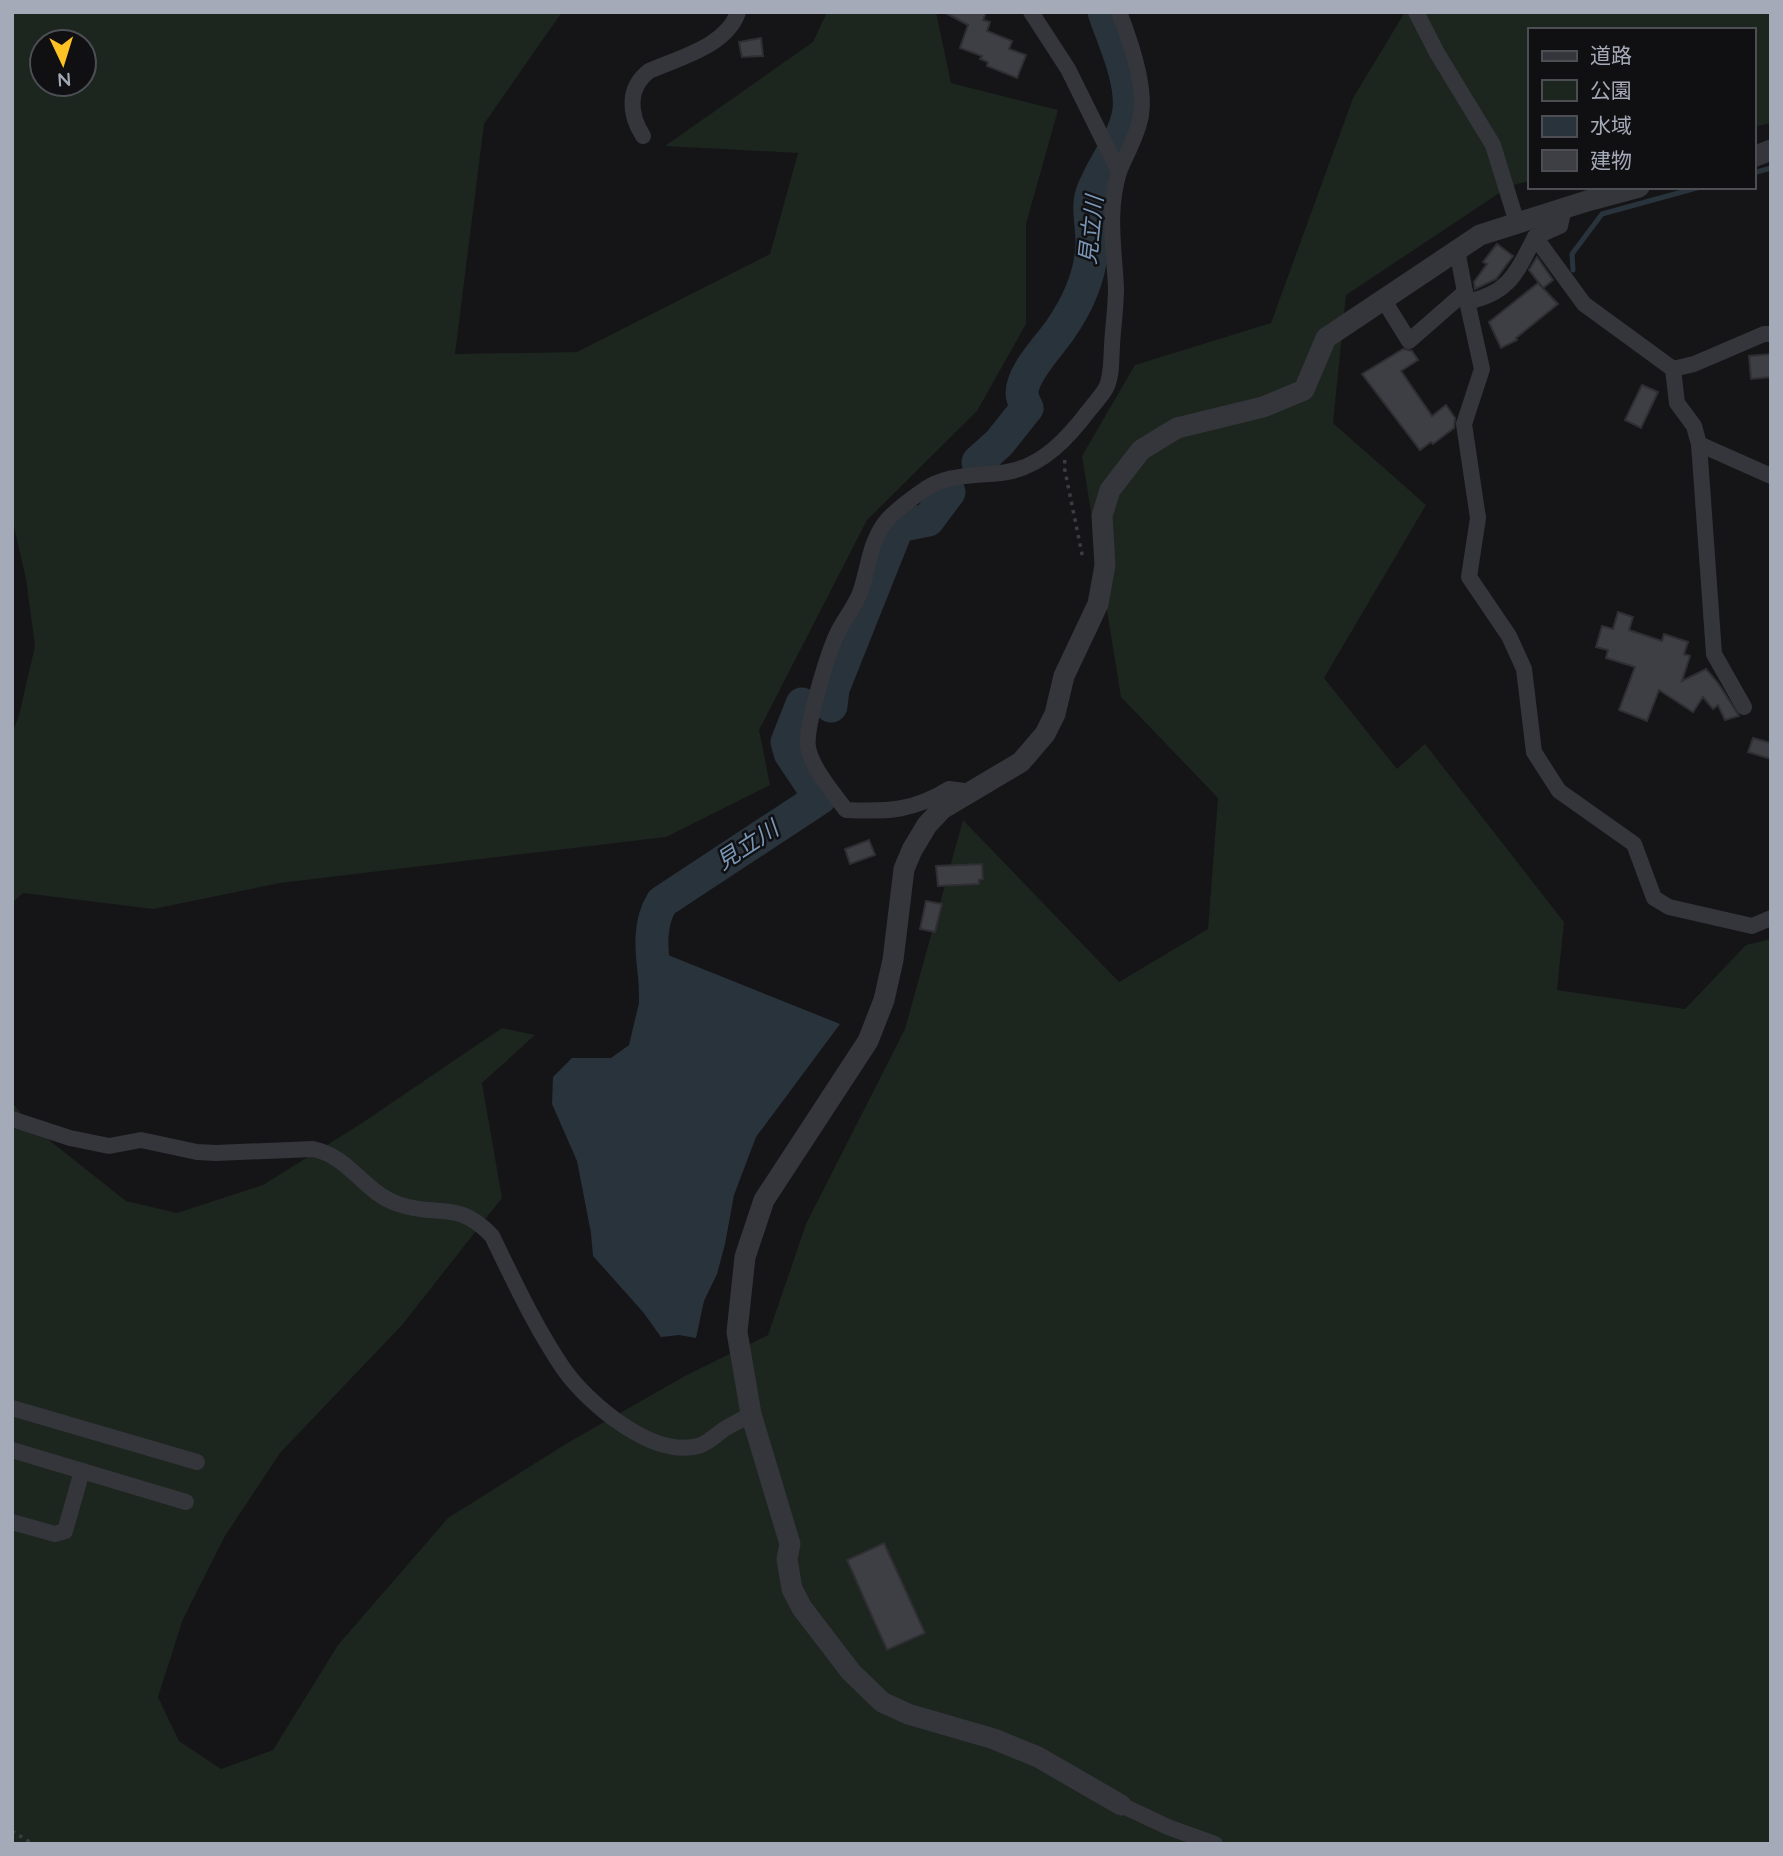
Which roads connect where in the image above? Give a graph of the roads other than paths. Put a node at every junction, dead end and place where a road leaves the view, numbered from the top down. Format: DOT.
graph roads {
  1 [pos="738,12"];
  2 [pos="1031,12"];
  3 [pos="1119,12"];
  4 [pos="1416,12"];
  5 [pos="643,136"];
  6 [pos="1771,149"];
  7 [pos="1755,156"];
  8 [pos="1112,159"];
  9 [pos="1632,189"];
  10 [pos="1564,208"];
  11 [pos="1517,223"];
  12 [pos="1535,237"];
  13 [pos="1457,250"];
  14 [pos="1466,297"];
  15 [pos="1383,299"];
  16 [pos="1771,334"];
  17 [pos="1673,369"];
  18 [pos="1699,444"];
  19 [pos="1771,476"];
  20 [pos="1744,707"];
  21 [pos="971,792"];
  22 [pos="1771,918"];
  23 [pos="12,1119"];
  24 [pos="12,1408"];
  25 [pos="751,1415"];
  26 [pos="12,1450"];
  27 [pos="197,1462"];
  28 [pos="82,1471"];
  29 [pos="186,1502"];
  30 [pos="12,1522"];
  31 [pos="1121,1805"];
  32 [pos="1215,1844"];
  1 -- 5 [label="street"];
  2 -- 8 [label="street"];
  3 -- 8 [label="street"];
  4 -- 11 [label="street"];
  6 -- 7 [label="street"];
  8 -- 21 [label="street"];
  9 -- 10 [label="street"];
  10 -- 11 [label="street"];
  10 -- 12 [label="street"];
  11 -- 13 [label="street"];
  12 -- 14 [label="street"];
  12 -- 17 [label="street"];
  13 -- 14 [label="street"];
  13 -- 15 [label="street"];
  14 -- 15 [label="street"];
  14 -- 22 [label="street"];
  15 -- 21 [label="street"];
  16 -- 17 [label="street"];
  17 -- 18 [label="street"];
  18 -- 19 [label="street"];
  18 -- 20 [label="street"];
  21 -- 25 [label="street"];
  23 -- 25 [label="street"];
  24 -- 27 [label="street"];
  25 -- 31 [label="street"];
  26 -- 28 [label="street"];
  28 -- 29 [label="street"];
  28 -- 30 [label="street"];
  31 -- 32 [label="street"];
}
